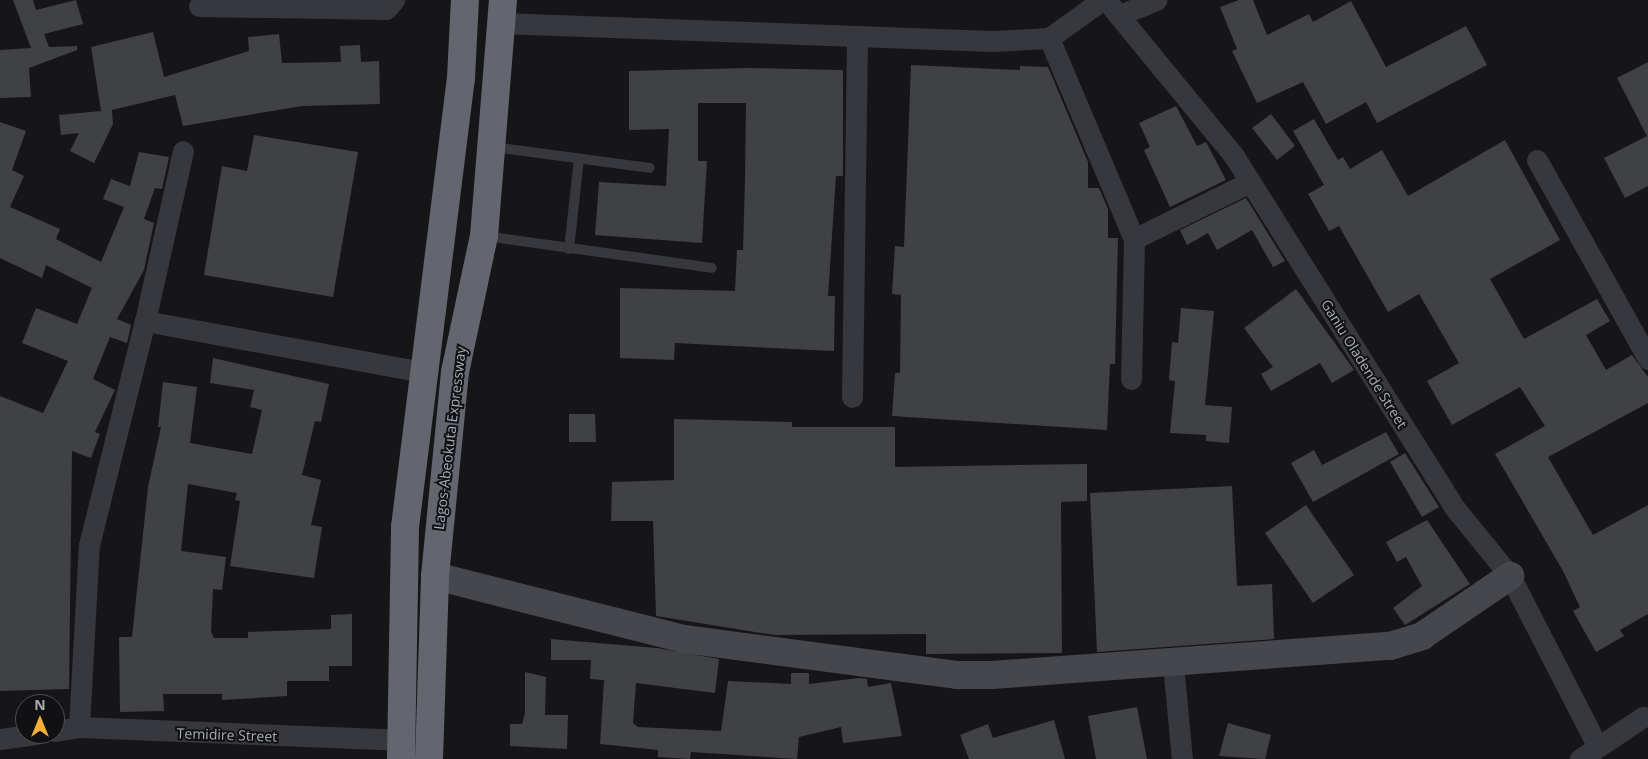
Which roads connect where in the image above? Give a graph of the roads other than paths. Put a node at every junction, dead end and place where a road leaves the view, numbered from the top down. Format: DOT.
graph roads {
  1 [pos="394,0"];
  2 [pos="465,0"];
  3 [pos="1102,0"];
  4 [pos="1156,0"];
  5 [pos="199,6"];
  6 [pos="1114,7"];
  7 [pos="503,12"];
  8 [pos="857,36"];
  9 [pos="1049,38"];
  10 [pos="489,146"];
  11 [pos="183,151"];
  12 [pos="579,159"];
  13 [pos="1537,160"];
  14 [pos="650,168"];
  15 [pos="1250,182"];
  16 [pos="484,236"];
  17 [pos="1134,239"];
  18 [pos="569,249"];
  19 [pos="712,268"];
  20 [pos="145,321"];
  21 [pos="1648,358"];
  22 [pos="424,372"];
  23 [pos="1131,379"];
  24 [pos="852,397"];
  25 [pos="435,576"];
  26 [pos="1510,576"];
  27 [pos="1173,664"];
  28 [pos="1646,717"];
  29 [pos="79,728"];
  30 [pos="65,730"];
  31 [pos="15,738"];
  32 [pos="0,740"];
  33 [pos="1598,745"];
  34 [pos="400,749"];
  35 [pos="429,759"];
  36 [pos="1182,759"];
  37 [pos="1580,759"];
  1 -- 5 [label="street"];
  2 -- 22 [label="highway"];
  3 -- 9 [label="street"];
  4 -- 6 [label="street"];
  6 -- 15 [label="street, Ganiu Oladende Street"];
  7 -- 8 [label="street"];
  7 -- 10 [label="highway, Lagos-Abeokuta Expressway"];
  8 -- 9 [label="street"];
  8 -- 24 [label="street"];
  9 -- 17 [label="street"];
  10 -- 12 [label="lane"];
  10 -- 16 [label="highway, Lagos-Abeokuta Expressway"];
  11 -- 20 [label="street"];
  12 -- 14 [label="lane"];
  12 -- 18 [label="lane"];
  13 -- 21 [label="street"];
  15 -- 17 [label="street"];
  15 -- 26 [label="street, Ganiu Oladende Street"];
  16 -- 18 [label="lane"];
  16 -- 25 [label="highway, Lagos-Abeokuta Expressway"];
  17 -- 23 [label="street"];
  18 -- 19 [label="lane"];
  20 -- 22 [label="street"];
  20 -- 29 [label="street"];
  22 -- 34 [label="highway"];
  25 -- 27 [label="main road"];
  25 -- 35 [label="highway, Lagos-Abeokuta Expressway"];
  26 -- 27 [label="main road"];
  26 -- 33 [label="street, Ganiu Oladende Street"];
  27 -- 36 [label="street"];
  28 -- 33 [label="street"];
  29 -- 30 [label="street, Temidire Street"];
  29 -- 34 [label="street, Temidire Street"];
  31 -- 32 [label="street"];
  33 -- 37 [label="street"];
}
